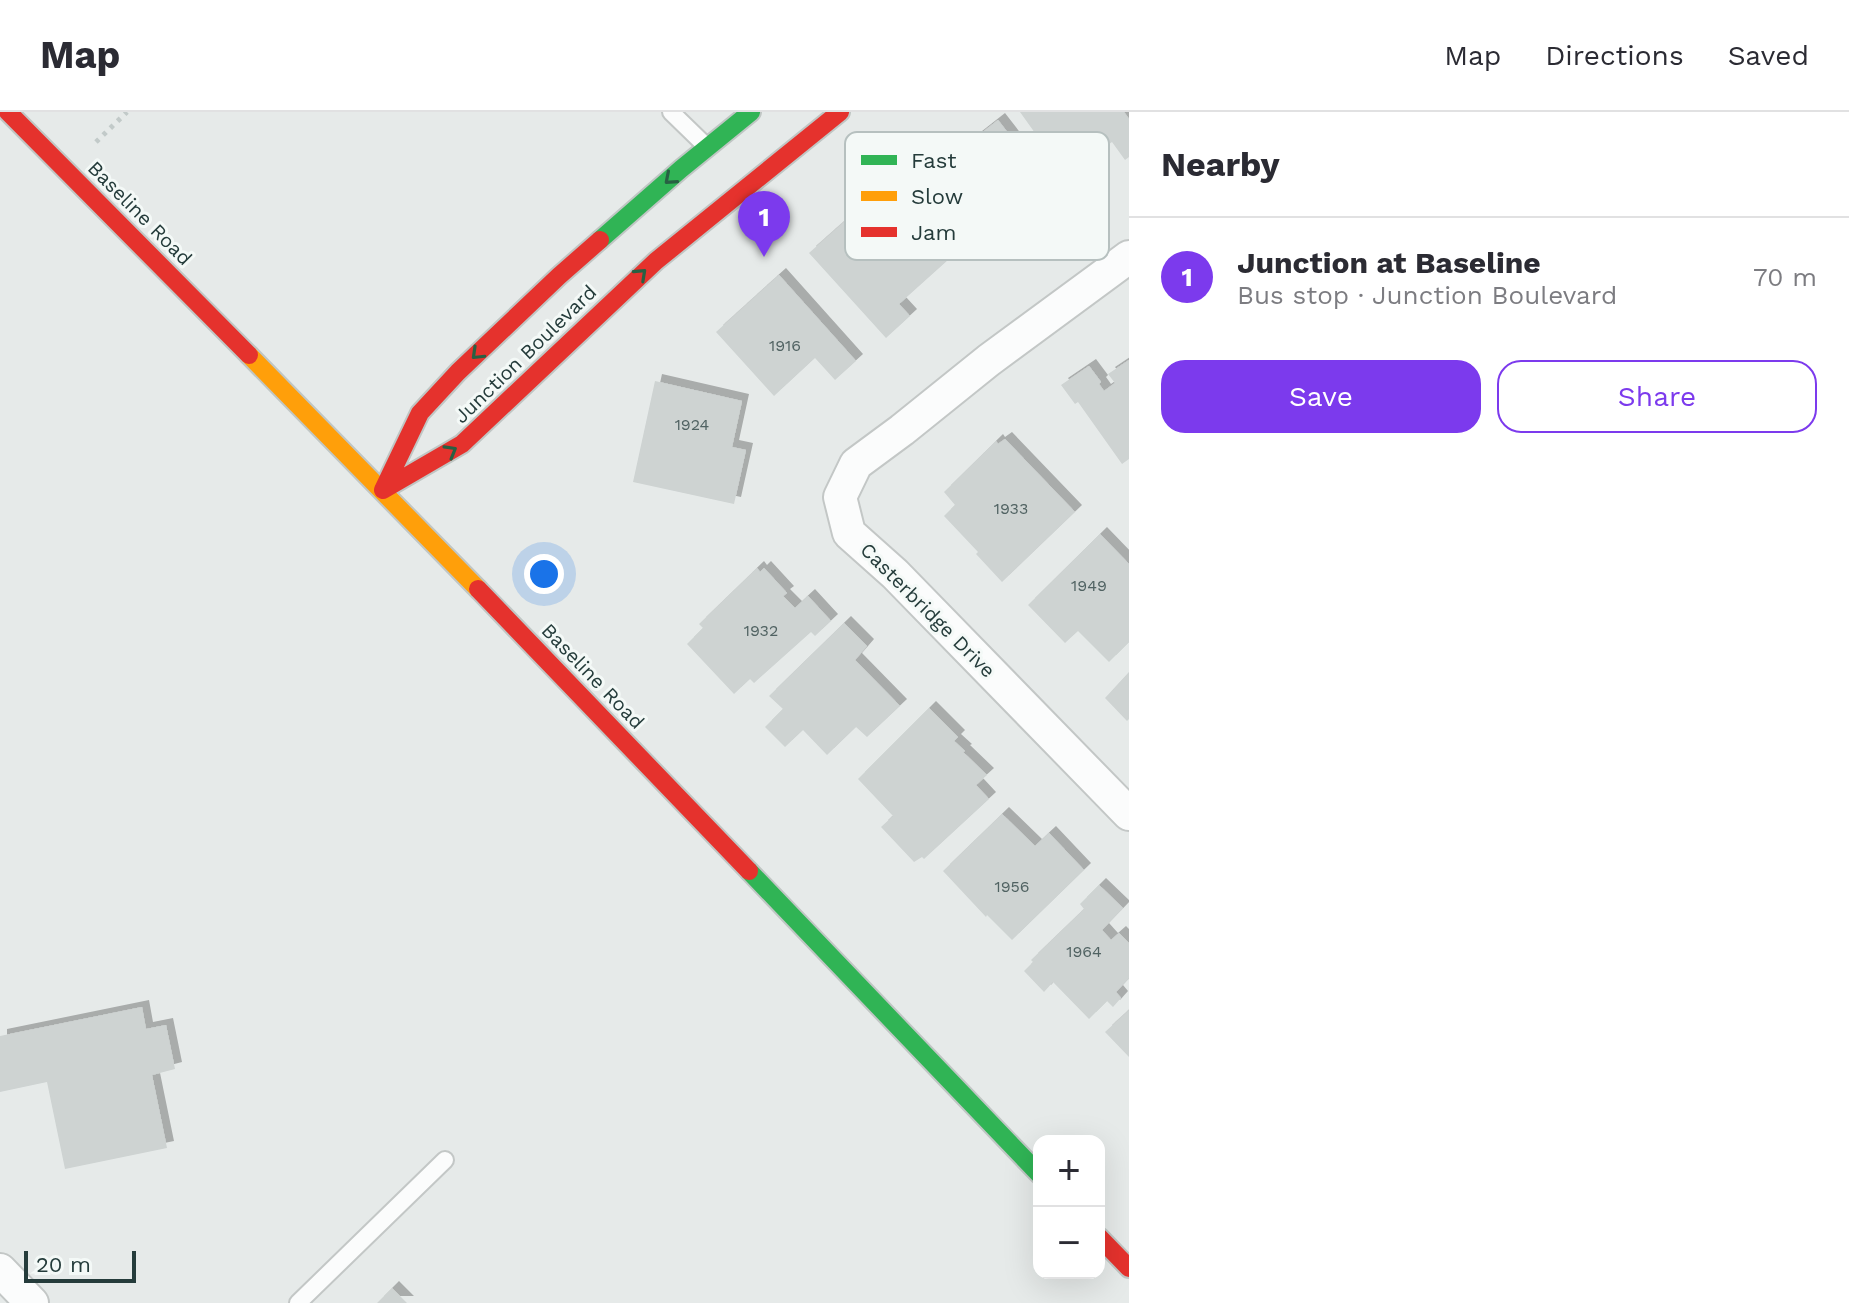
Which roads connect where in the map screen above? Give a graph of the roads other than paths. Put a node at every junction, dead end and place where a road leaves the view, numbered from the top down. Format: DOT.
graph roads {
  1 [pos="8,112"];
  2 [pos="671,112"];
  3 [pos="751,112"];
  4 [pos="840,112"];
  5 [pos="708,148"];
  6 [pos="1129,257"];
  7 [pos="383,490"];
  8 [pos="1129,814"];
  9 [pos="445,1160"];
  10 [pos="1033,1168"];
  11 [pos="1105,1243"];
  12 [pos="1129,1268"];
  13 [pos="0,1270"];
  14 [pos="32,1303"];
  15 [pos="298,1303"];
  1 -- 7 [label="main road, Baseline Road"];
  2 -- 5 [label="lane"];
  3 -- 5 [label="main road, Junction Boulevard"];
  7 -- 4 [label="main road, Junction Boulevard, one-way"];
  5 -- 7 [label="main road, Junction Boulevard, one-way"];
  6 -- 8 [label="street, Casterbridge Drive"];
  7 -- 10 [label="main road, Baseline Road"];
  9 -- 15 [label="lane"];
  11 -- 12 [label="main road"];
  13 -- 14 [label="street"];
}
